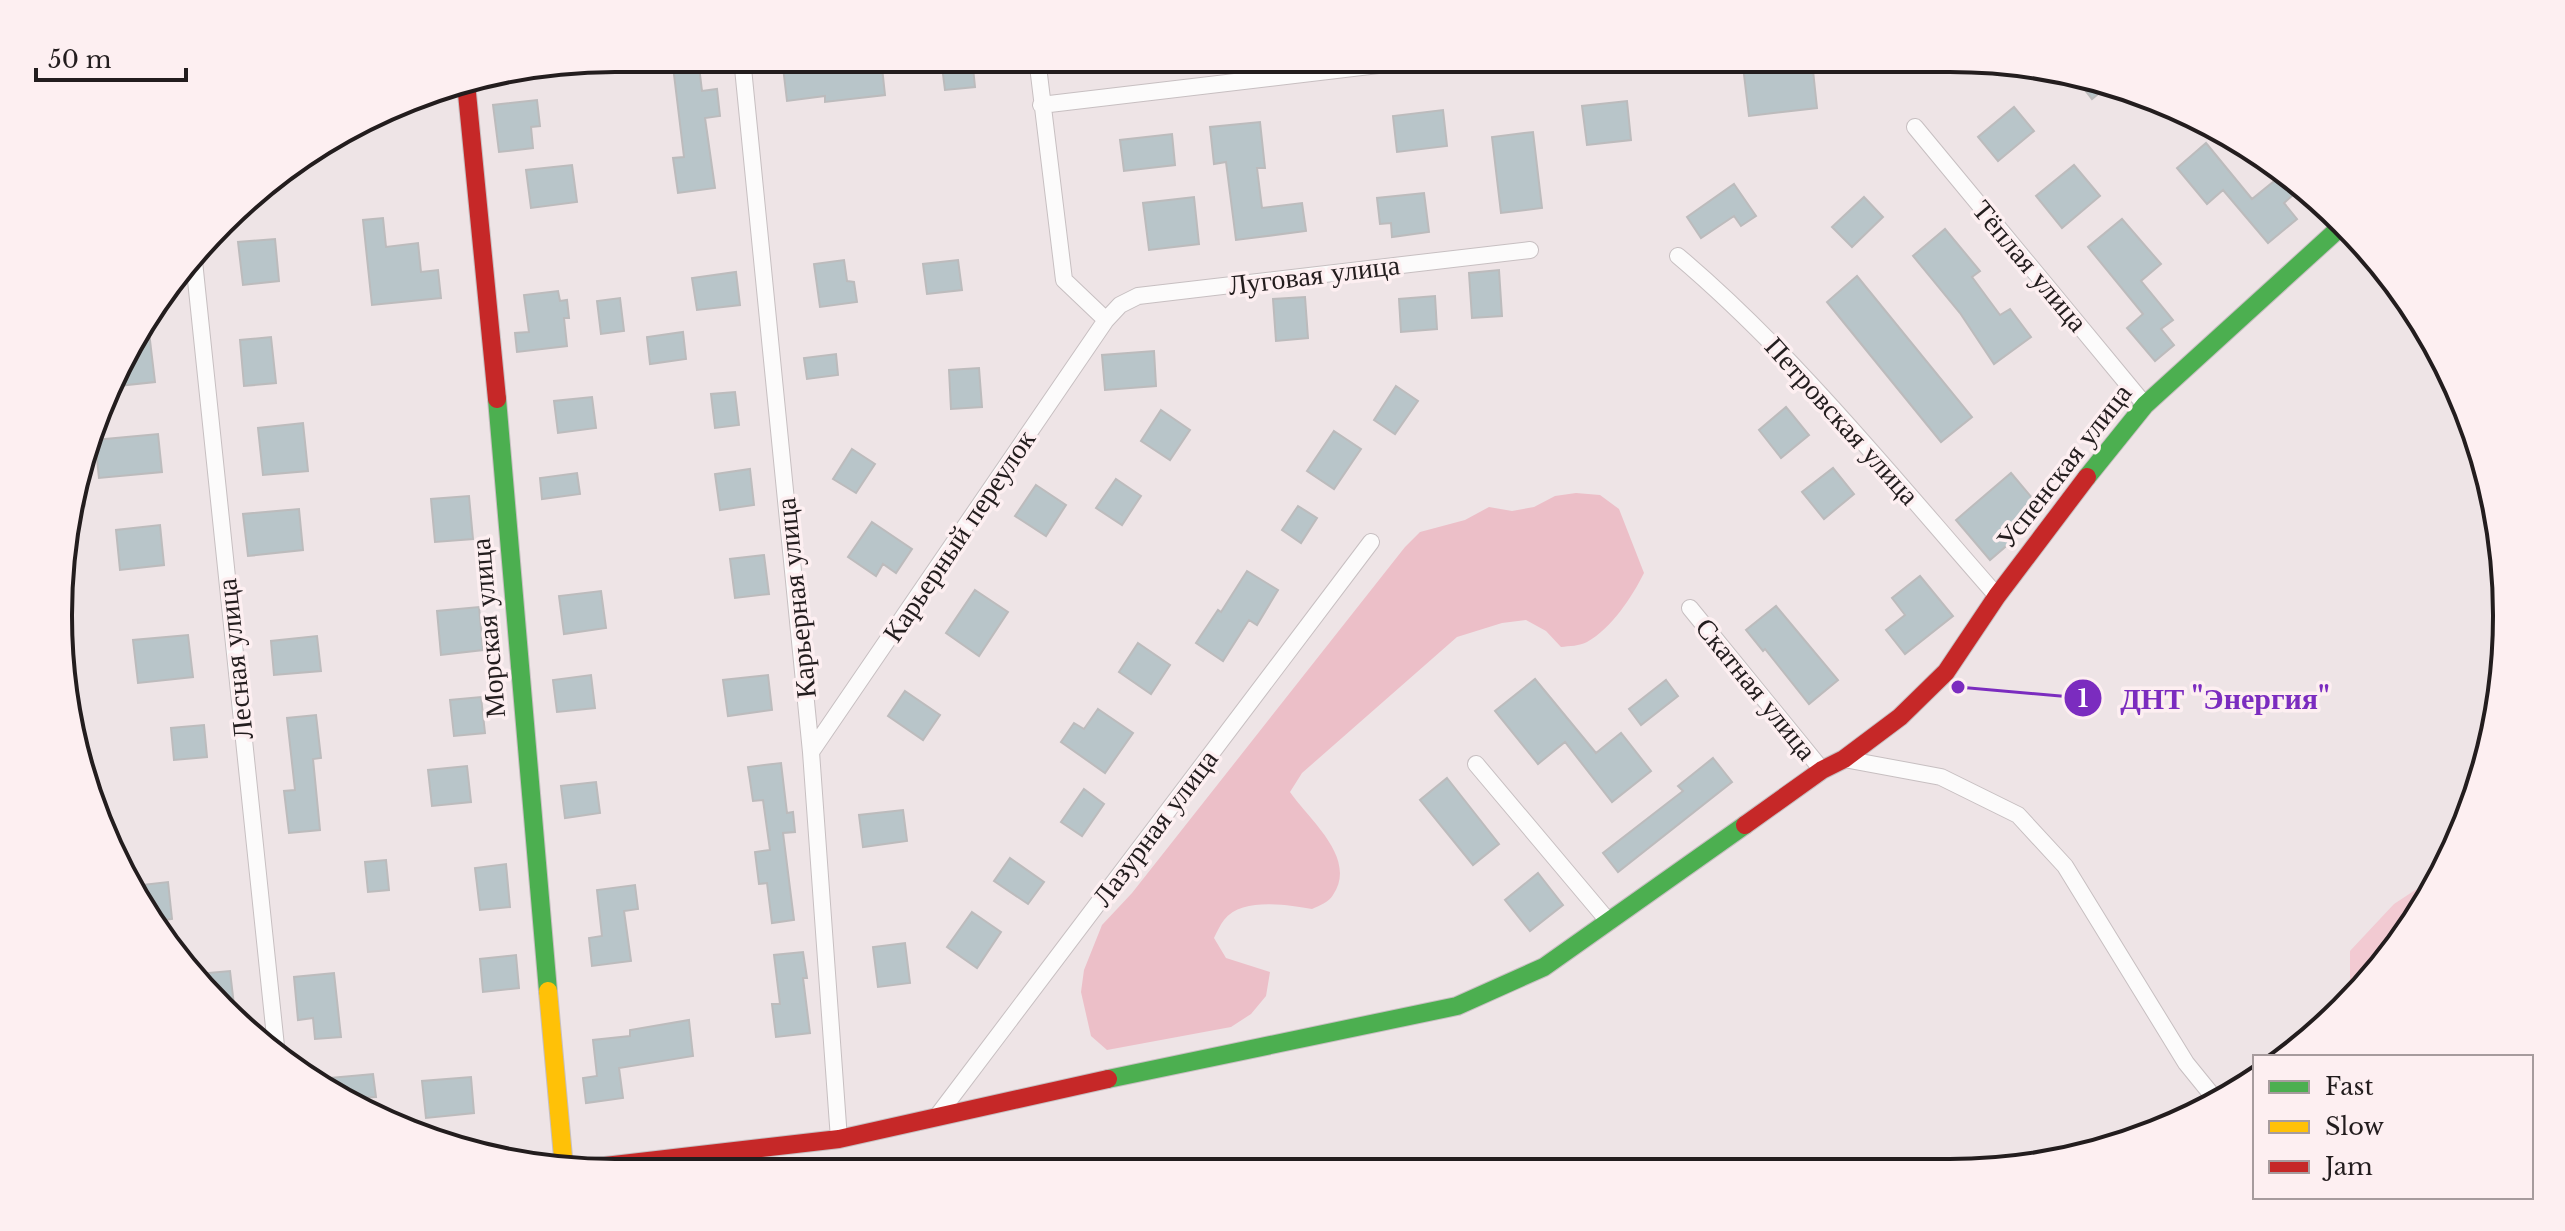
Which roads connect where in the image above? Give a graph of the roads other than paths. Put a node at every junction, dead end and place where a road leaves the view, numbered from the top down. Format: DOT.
graph roads {
  1 [pos="743,72"];
  2 [pos="1038,72"];
  3 [pos="1319,72"];
  4 [pos="467,93"];
  5 [pos="1041,105"];
  6 [pos="1915,127"];
  7 [pos="2335,232"];
  8 [pos="1530,250"];
  9 [pos="1678,256"];
  10 [pos="195,271"];
  11 [pos="1106,320"];
  12 [pos="2145,405"];
  13 [pos="1371,542"];
  14 [pos="1997,596"];
  15 [pos="1690,608"];
  16 [pos="811,752"];
  17 [pos="1844,759"];
  18 [pos="1476,764"];
  19 [pos="1822,770"];
  20 [pos="1609,922"];
  21 [pos="275,1039"];
  22 [pos="2210,1092"];
  23 [pos="938,1115"];
  24 [pos="839,1139"];
  25 [pos="563,1156"];
  26 [pos="666,1159"];
  1 -- 16 [label="street, Карьерная улица"];
  2 -- 5 [label="street"];
  3 -- 5 [label="street"];
  4 -- 25 [label="street, Морская улица"];
  5 -- 11 [label="street"];
  6 -- 12 [label="street, Тёплая улица"];
  7 -- 12 [label="street, Успенская улица"];
  8 -- 11 [label="street, Луговая улица"];
  9 -- 14 [label="street, Петровская улица"];
  10 -- 21 [label="street, Лесная улица"];
  11 -- 16 [label="street, Карьерный переулок"];
  12 -- 14 [label="street, Успенская улица"];
  13 -- 23 [label="street, Лазурная улица"];
  14 -- 17 [label="street, Успенская улица"];
  15 -- 19 [label="street, Скатная улица"];
  16 -- 24 [label="street, Карьерная улица"];
  17 -- 19 [label="street, Успенская улица"];
  17 -- 22 [label="street"];
  18 -- 20 [label="street"];
  19 -- 20 [label="street, Успенская улица"];
  20 -- 23 [label="street, Успенская улица"];
  23 -- 24 [label="street, Успенская улица"];
  24 -- 26 [label="street, Успенская улица"];
}
